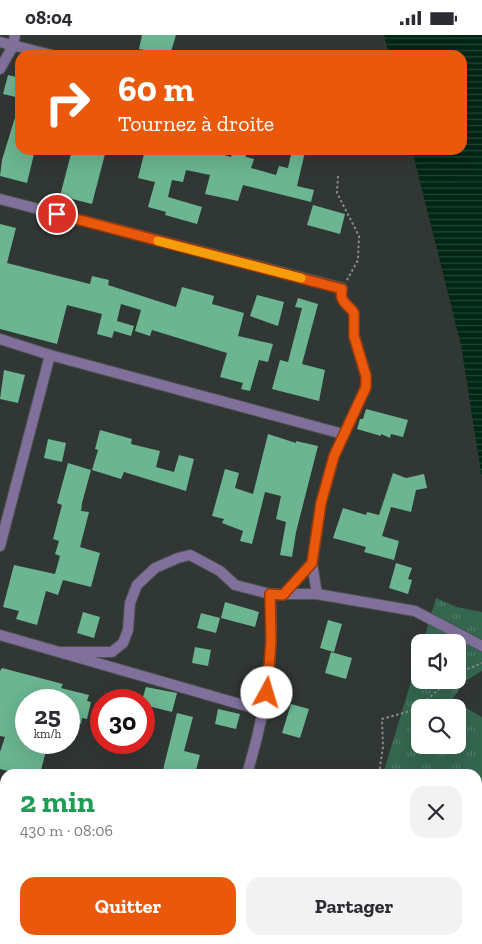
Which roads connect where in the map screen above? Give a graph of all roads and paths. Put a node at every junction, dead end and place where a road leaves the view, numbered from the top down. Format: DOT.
graph roads {
  1 [pos="15,35"];
  2 [pos="0,42"];
  3 [pos="14,46"];
  4 [pos="31,50"];
  5 [pos="0,69"];
  6 [pos="338,176"];
  7 [pos="0,199"];
  8 [pos="342,289"];
  9 [pos="0,339"];
  10 [pos="50,355"];
  11 [pos="343,434"];
  12 [pos="0,546"];
  13 [pos="312,563"];
  14 [pos="270,594"];
  15 [pos="317,594"];
  16 [pos="283,595"];
  17 [pos="0,635"];
  18 [pos="482,646"];
  19 [pos="62,652"];
  20 [pos="482,663"];
  21 [pos="466,670"];
  22 [pos="439,689"];
  23 [pos="264,711"];
  24 [pos="248,769"];
  25 [pos="380,769"];
  1 -- 3 [label="street"];
  2 -- 3 [label="street"];
  3 -- 4 [label="street"];
  3 -- 5 [label="street"];
  6 -- 8 [label="path"];
  7 -- 8 [label="street"];
  8 -- 11 [label="street"];
  9 -- 10 [label="street"];
  10 -- 11 [label="street"];
  10 -- 12 [label="street"];
  11 -- 13 [label="street"];
  13 -- 15 [label="street"];
  13 -- 16 [label="street"];
  14 -- 16 [label="street"];
  14 -- 19 [label="street"];
  14 -- 23 [label="street"];
  15 -- 16 [label="street"];
  15 -- 18 [label="street"];
  17 -- 19 [label="street"];
  19 -- 23 [label="street"];
  20 -- 21 [label="path"];
  22 -- 25 [label="path"];
  23 -- 24 [label="street"];
}
